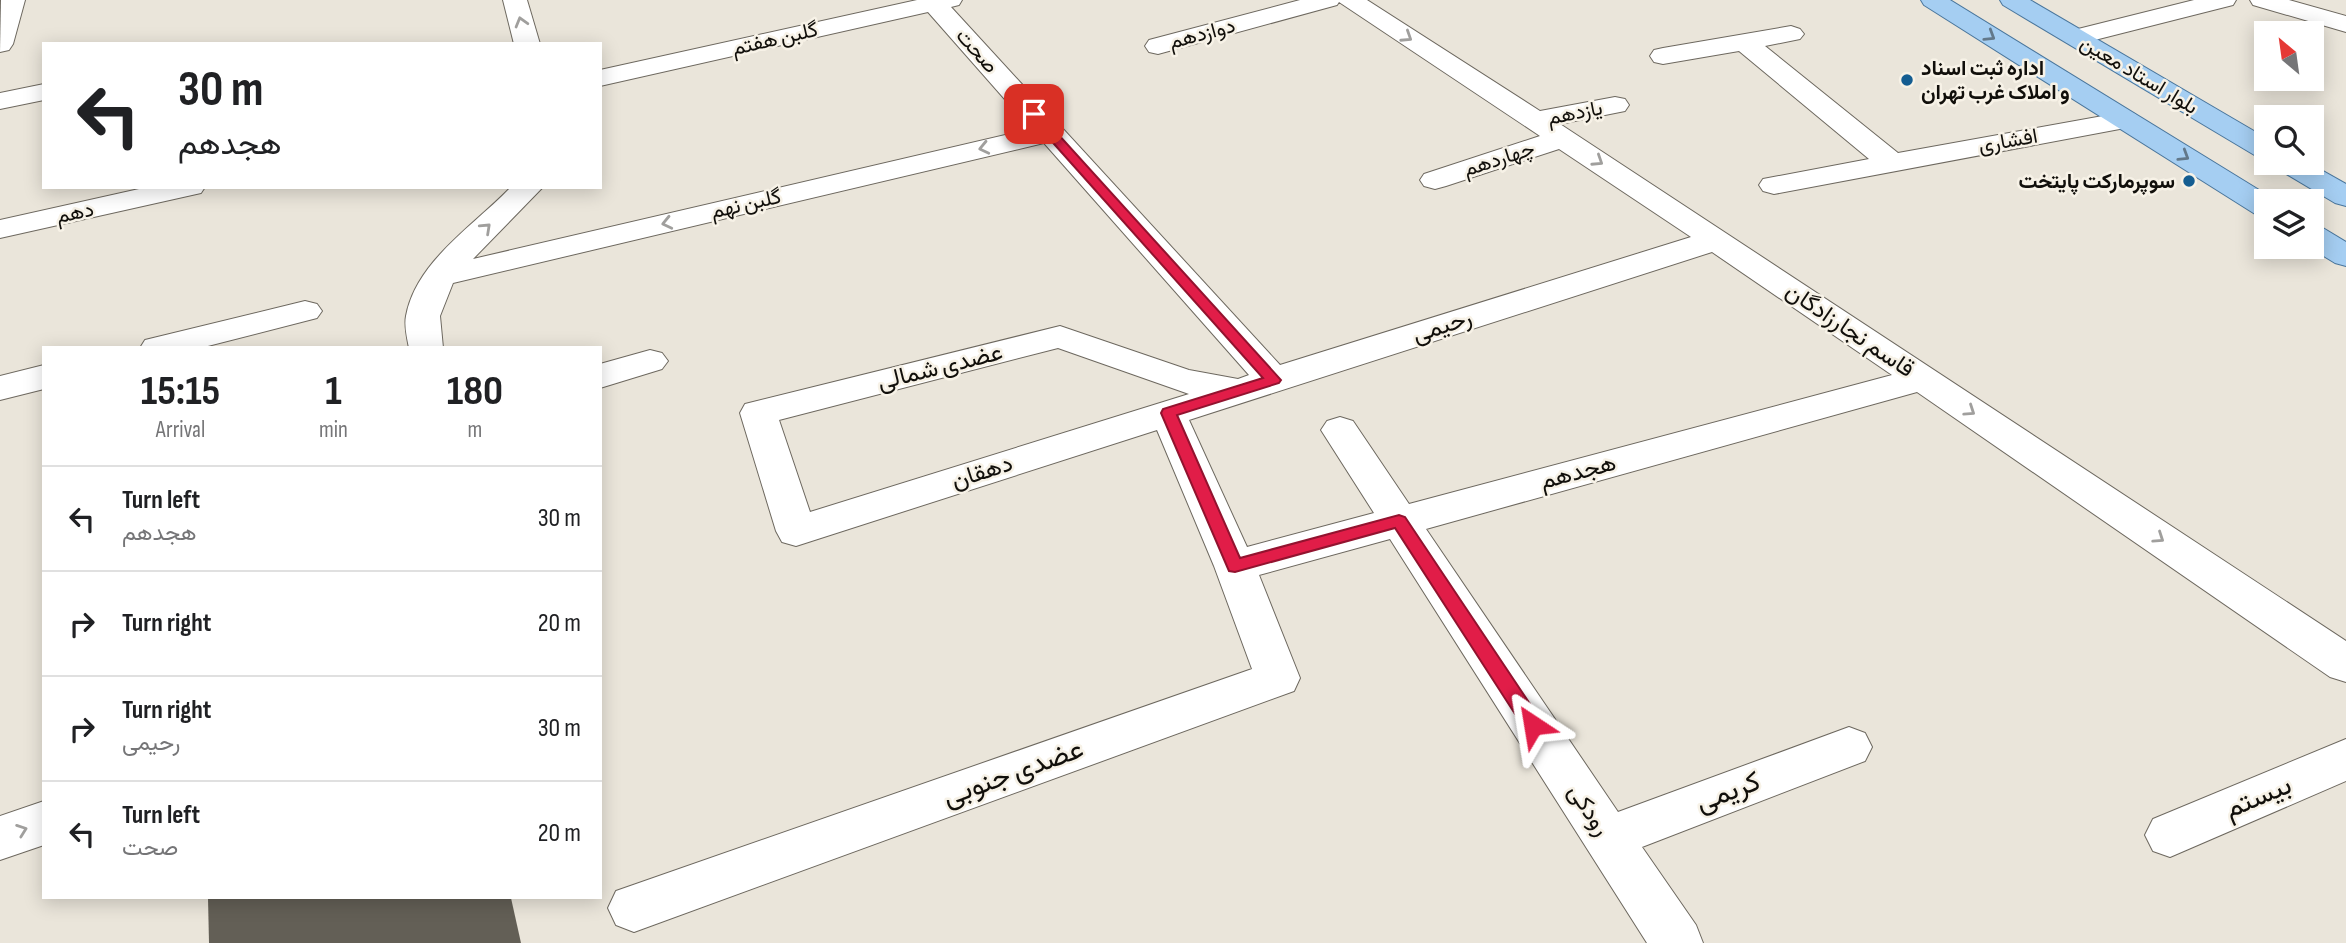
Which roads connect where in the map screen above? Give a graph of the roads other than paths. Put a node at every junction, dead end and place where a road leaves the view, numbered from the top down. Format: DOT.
graph roads {
  1 [pos="13,0"];
  2 [pos="515,0"];
  3 [pos="1328,0"];
  4 [pos="1350,0"];
  5 [pos="1933,0"];
  6 [pos="2012,0"];
  7 [pos="2224,0"];
  8 [pos="2262,0"];
  9 [pos="942,2"];
  10 [pos="2346,24"];
  11 [pos="1791,34"];
  12 [pos="2075,37"];
  13 [pos="526,42"];
  14 [pos="1744,42"];
  15 [pos="0,44"];
  16 [pos="1158,46"];
  17 [pos="1663,56"];
  18 [pos="602,78"];
  19 [pos="42,92"];
  20 [pos="0,101"];
  21 [pos="1615,105"];
  22 [pos="2125,120"];
  23 [pos="1550,129"];
  24 [pos="1051,133"];
  25 [pos="2254,143"];
  26 [pos="1892,163"];
  27 [pos="2310,175"];
  28 [pos="1435,180"];
  29 [pos="1774,185"];
  30 [pos="181,189"];
  31 [pos="525,189"];
  32 [pos="2342,192"];
  33 [pos="2254,200"];
  34 [pos="0,229"];
  35 [pos="1716,240"];
  36 [pos="2324,242"];
  37 [pos="2346,256"];
  38 [pos="442,276"];
  39 [pos="305,311"];
  40 [pos="165,346"];
  41 [pos="426,346"];
  42 [pos="650,361"];
  43 [pos="602,375"];
  44 [pos="42,377"];
  45 [pos="1922,379"];
  46 [pos="1273,380"];
  47 [pos="0,387"];
  48 [pos="1240,391"];
  49 [pos="1168,413"];
  50 [pos="1340,430"];
  51 [pos="1399,521"];
  52 [pos="796,531"];
  53 [pos="1235,566"];
  54 [pos="2346,664"];
  55 [pos="1849,747"];
  56 [pos="2346,759"];
  57 [pos="42,824"];
  58 [pos="2170,835"];
  59 [pos="0,838"];
  60 [pos="1607,838"];
  61 [pos="634,908"];
  62 [pos="1676,943"];
  1 -- 15 [label="street"];
  13 -- 2 [label="street, one-way"];
  3 -- 16 [label="street, دوازدهم"];
  4 -- 23 [label="street, قاسم نجارزادگان, one-way"];
  5 -- 22 [label="main road, بلوار استاد معین, one-way"];
  6 -- 12 [label="main road, بلوار استاد معین"];
  7 -- 12 [label="street"];
  8 -- 10 [label="street"];
  9 -- 18 [label="street, گلبن هفتم"];
  9 -- 24 [label="street, صحت"];
  11 -- 14 [label="street"];
  12 -- 25 [label="main road, بلوار استاد معین"];
  14 -- 17 [label="street"];
  14 -- 26 [label="street"];
  19 -- 20 [label="street"];
  21 -- 23 [label="street, یازدهم"];
  22 -- 26 [label="street, افشاری"];
  22 -- 33 [label="main road, بلوار استاد معین, one-way"];
  23 -- 28 [label="street, چهاردهم"];
  23 -- 35 [label="street, قاسم نجارزادگان, one-way"];
  24 -- 38 [label="street, گلبن نهم, one-way"];
  24 -- 46 [label="street, صحت"];
  26 -- 29 [label="street, افشاری"];
  27 -- 32 [label="main road"];
  30 -- 34 [label="street, دهم"];
  38 -- 31 [label="street, one-way"];
  35 -- 45 [label="street, قاسم نجارزادگان"];
  35 -- 46 [label="street, رحیمی"];
  36 -- 37 [label="main road"];
  38 -- 41 [label="street"];
  39 -- 40 [label="street"];
  42 -- 43 [label="street"];
  44 -- 47 [label="street"];
  45 -- 51 [label="street, هجدهم"];
  45 -- 54 [label="street, قاسم نجارزادگان, one-way"];
  46 -- 48 [label="street, رحیمی"];
  48 -- 49 [label="street, رحیمی"];
  48 -- 52 [label="street, عضدی شمالی"];
  49 -- 52 [label="street, دهقان"];
  49 -- 53 [label="street"];
  50 -- 51 [label="street, رودکی"];
  51 -- 53 [label="street, هجدهم"];
  51 -- 60 [label="street, رودکی"];
  53 -- 61 [label="street, عضدی جنوبی"];
  55 -- 60 [label="street, کریمی"];
  56 -- 58 [label="street, بیستم"];
  59 -- 57 [label="street, one-way"];
  60 -- 62 [label="street, رودکی"];
}
